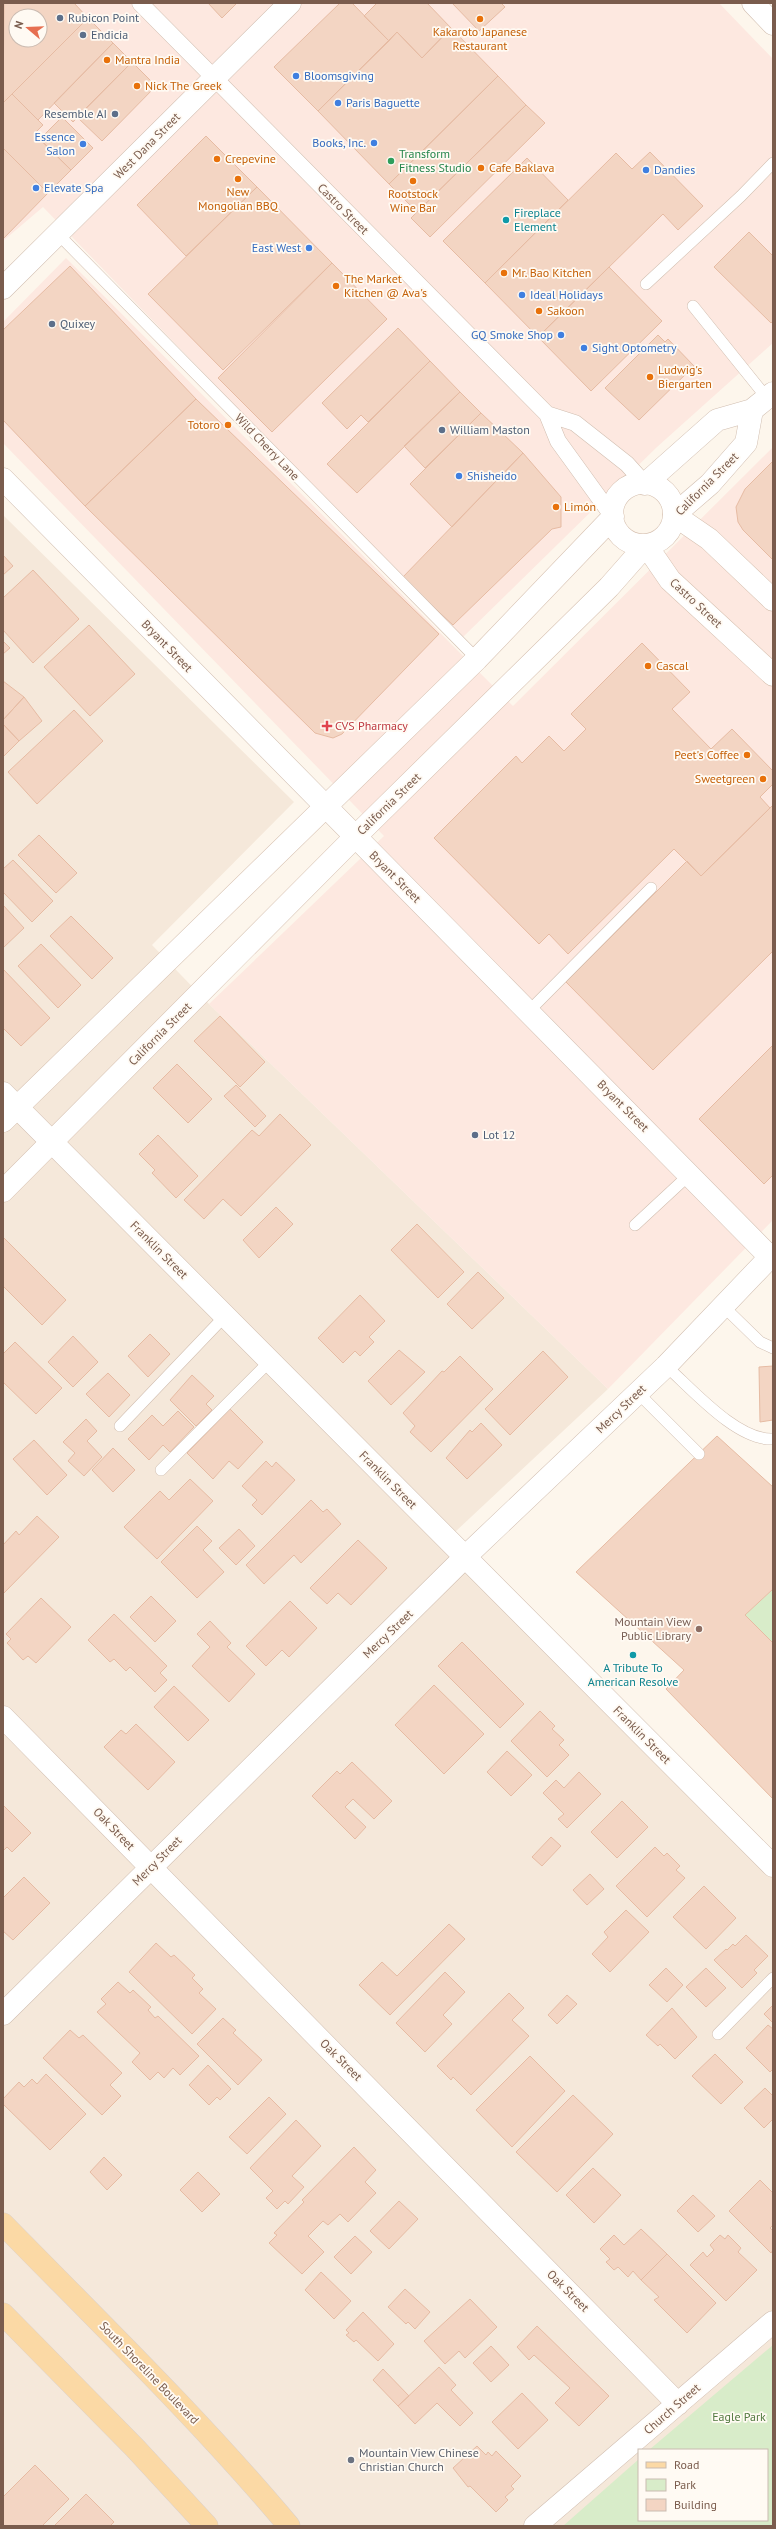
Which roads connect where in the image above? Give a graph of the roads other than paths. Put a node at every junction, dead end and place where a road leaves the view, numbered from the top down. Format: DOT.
graph roads {
  1 [pos="140,3"];
  2 [pos="290,3"];
  3 [pos="753,3"];
  4 [pos="773,24"];
  5 [pos="214,79"];
  6 [pos="773,163"];
  7 [pos="58,234"];
  8 [pos="646,284"];
  9 [pos="3,288"];
  10 [pos="692,306"];
  11 [pos="764,400"];
  12 [pos="547,414"];
  13 [pos="3,479"];
  14 [pos="645,484"];
  15 [pos="674,515"];
  16 [pos="613,517"];
  17 [pos="646,545"];
  18 [pos="773,600"];
  19 [pos="477,659"];
  20 [pos="773,675"];
  21 [pos="325,806"];
  22 [pos="355,837"];
  23 [pos="651,888"];
  24 [pos="529,1011"];
  25 [pos="8,1107"];
  26 [pos="52,1142"];
  27 [pos="690,1174"];
  28 [pos="3,1191"];
  29 [pos="635,1225"];
  30 [pos="772,1255"];
  31 [pos="723,1306"];
  32 [pos="225,1316"];
  33 [pos="773,1348"];
  34 [pos="270,1362"];
  35 [pos="666,1366"];
  36 [pos="638,1392"];
  37 [pos="120,1426"];
  38 [pos="773,1439"];
  39 [pos="699,1454"];
  40 [pos="161,1470"];
  41 [pos="465,1557"];
  42 [pos="3,1717"];
  43 [pos="773,1866"];
  44 [pos="151,1868"];
  45 [pos="773,1978"];
  46 [pos="3,2014"];
  47 [pos="718,2034"];
  48 [pos="3,2224"];
  49 [pos="3,2314"];
  50 [pos="773,2322"];
  51 [pos="678,2404"];
  52 [pos="207,2526"];
  53 [pos="289,2526"];
  54 [pos="535,2526"];
  1 -- 5 [label="street, Castro Street"];
  2 -- 5 [label="street, West Dana Street"];
  3 -- 4 [label="street"];
  5 -- 7 [label="street, West Dana Street"];
  5 -- 12 [label="street, Castro Street"];
  6 -- 8 [label="lane"];
  7 -- 9 [label="street, West Dana Street"];
  7 -- 19 [label="lane, Wild Cherry Lane"];
  10 -- 11 [label="lane"];
  11 -- 14 [label="street"];
  11 -- 15 [label="street, California Street"];
  12 -- 14 [label="street, Castro Street"];
  12 -- 16 [label="street, Castro Street"];
  13 -- 21 [label="street, Bryant Street"];
  14 -- 15 [label="street, Castro Street"];
  14 -- 16 [label="street"];
  15 -- 17 [label="street, California Street"];
  15 -- 18 [label="street"];
  16 -- 17 [label="street, Castro Street"];
  16 -- 19 [label="street"];
  17 -- 20 [label="street, Castro Street"];
  17 -- 22 [label="street, California Street"];
  19 -- 21 [label="street"];
  21 -- 22 [label="street, Bryant Street"];
  21 -- 25 [label="street"];
  22 -- 24 [label="street, Bryant Street"];
  22 -- 26 [label="street, California Street"];
  23 -- 24 [label="lane"];
  24 -- 27 [label="street, Bryant Street"];
  25 -- 26 [label="street, Franklin Street"];
  26 -- 28 [label="street, California Street"];
  26 -- 32 [label="street, Franklin Street"];
  27 -- 29 [label="lane"];
  27 -- 30 [label="street, Bryant Street"];
  30 -- 31 [label="street, Mercy Street"];
  31 -- 33 [label="lane"];
  31 -- 35 [label="street, Mercy Street"];
  32 -- 34 [label="street, Franklin Street"];
  32 -- 37 [label="lane"];
  34 -- 40 [label="lane"];
  34 -- 41 [label="street, Franklin Street"];
  35 -- 36 [label="street, Mercy Street"];
  35 -- 38 [label="lane"];
  36 -- 39 [label="lane"];
  36 -- 41 [label="street, Mercy Street"];
  41 -- 43 [label="street, Franklin Street"];
  41 -- 44 [label="street, Mercy Street"];
  42 -- 44 [label="street, Oak Street"];
  44 -- 46 [label="street, Mercy Street"];
  44 -- 51 [label="street, Oak Street"];
  45 -- 47 [label="lane"];
  48 -- 53 [label="main road, South Shoreline Boulevard"];
  49 -- 52 [label="main road"];
  50 -- 51 [label="street, Church Street"];
  51 -- 54 [label="street, Church Street"];
}
